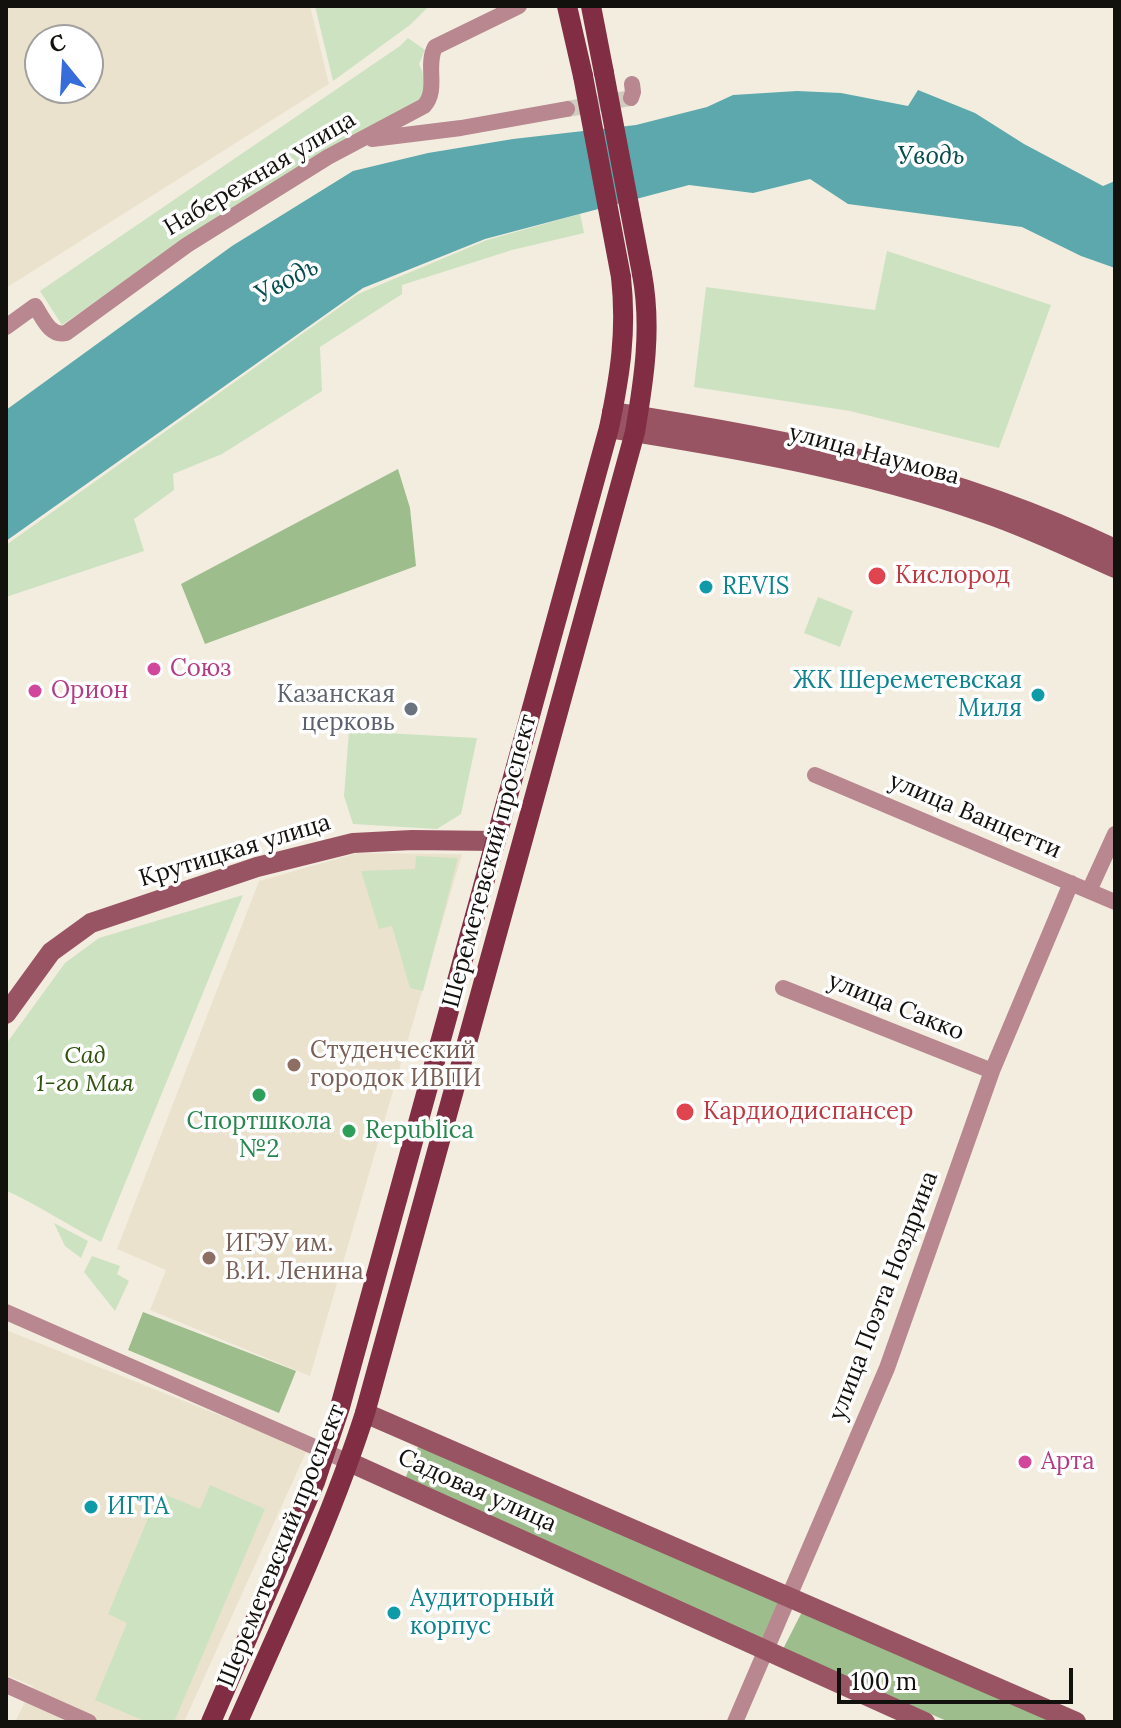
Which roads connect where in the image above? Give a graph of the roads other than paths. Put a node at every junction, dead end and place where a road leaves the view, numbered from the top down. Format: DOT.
graph roads {
  1 [pos="519,6"];
  2 [pos="567,6"];
  3 [pos="591,6"];
  4 [pos="564,106"];
  5 [pos="358,141"];
  6 [pos="6,327"];
  7 [pos="611,420"];
  8 [pos="637,424"];
  9 [pos="1115,549"];
  10 [pos="1115,568"];
  11 [pos="815,775"];
  12 [pos="1115,834"];
  13 [pos="496,841"];
  14 [pos="521,847"];
  15 [pos="1071,883"];
  16 [pos="1089,891"];
  17 [pos="1115,902"];
  18 [pos="783,988"];
  19 [pos="6,1014"];
  20 [pos="992,1071"];
  21 [pos="6,1312"];
  22 [pos="365,1413"];
  23 [pos="326,1452"];
  24 [pos="349,1462"];
  25 [pos="789,1597"];
  26 [pos="766,1650"];
  27 [pos="6,1685"];
  28 [pos="89,1722"];
  29 [pos="211,1722"];
  30 [pos="238,1722"];
  31 [pos="735,1722"];
  32 [pos="925,1722"];
  33 [pos="1076,1722"];
  1 -- 5 [label="street, Набережная улица"];
  2 -- 7 [label="main road, Шереметевский проспект, bridge"];
  3 -- 8 [label="main road, Шереметевский проспект, bridge"];
  4 -- 5 [label="street"];
  5 -- 6 [label="street, Набережная улица"];
  7 -- 8 [label="street, улица Наумова"];
  7 -- 13 [label="main road, Шереметевский проспект"];
  8 -- 9 [label="street, улица Наумова"];
  8 -- 10 [label="street, улица Наумова"];
  8 -- 14 [label="main road, Шереметевский проспект"];
  11 -- 15 [label="street, улица Ванцетти"];
  12 -- 16 [label="street"];
  13 -- 14 [label="main road, Крутицкая улица"];
  13 -- 19 [label="street, Крутицкая улица"];
  13 -- 23 [label="main road, Шереметевский проспект"];
  14 -- 22 [label="main road, Шереметевский проспект"];
  15 -- 16 [label="street, улица Ванцетти"];
  15 -- 20 [label="street, улица Поэта Ноздрина"];
  16 -- 17 [label="street, улица Ванцетти"];
  18 -- 20 [label="street, улица Сакко"];
  20 -- 25 [label="street, улица Поэта Ноздрина"];
  21 -- 23 [label="street, Садовая улица"];
  22 -- 24 [label="main road, Шереметевский проспект"];
  22 -- 25 [label="street, Садовая улица"];
  23 -- 24 [label="street, Садовая улица"];
  23 -- 29 [label="main road, Шереметевский проспект"];
  24 -- 26 [label="street, Садовая улица"];
  24 -- 30 [label="main road, Шереметевский проспект"];
  25 -- 26 [label="street, улица Поэта Ноздрина"];
  25 -- 33 [label="street, Садовая улица"];
  26 -- 31 [label="street, улица Поэта Ноздрина"];
  26 -- 32 [label="street, Садовая улица"];
  27 -- 28 [label="street"];
}
